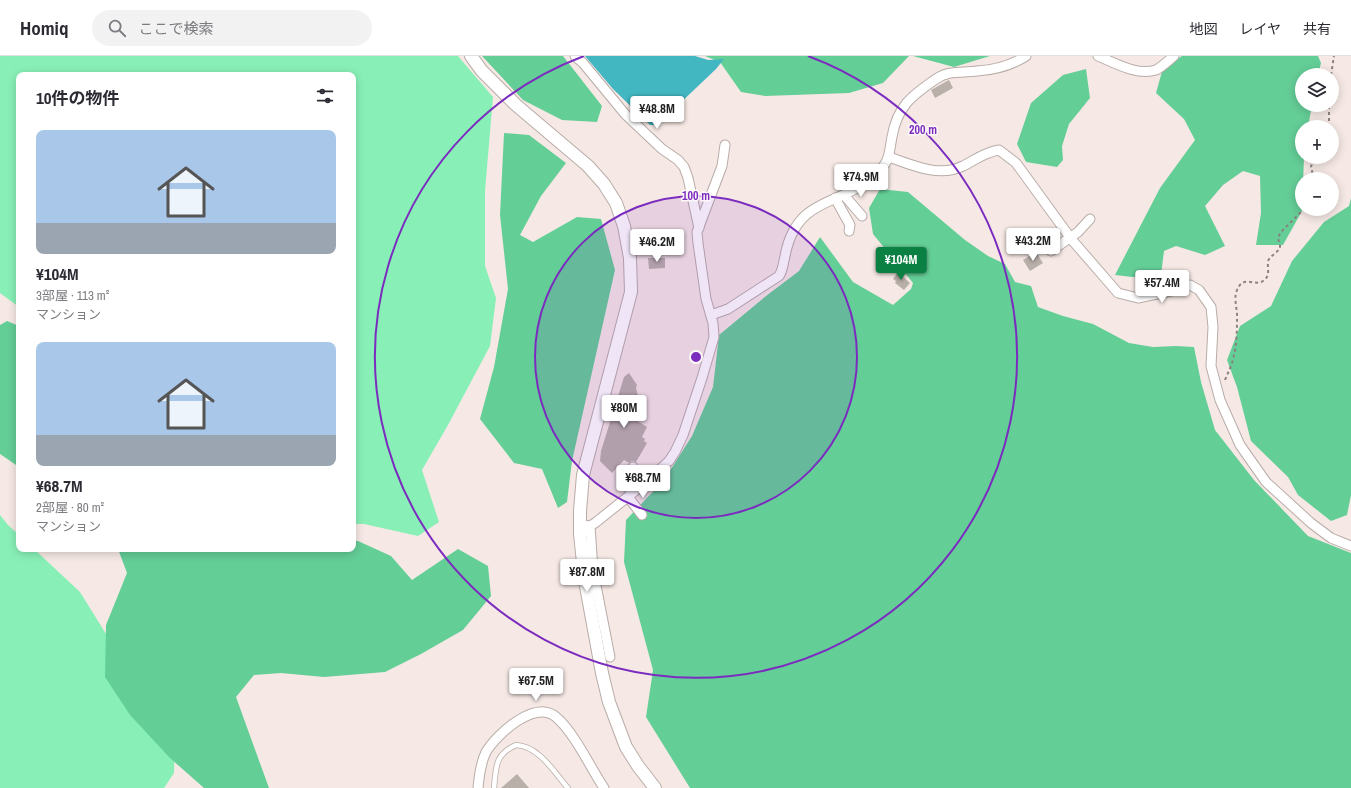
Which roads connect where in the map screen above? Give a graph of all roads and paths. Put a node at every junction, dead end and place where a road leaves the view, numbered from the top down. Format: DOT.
graph roads {
  1 [pos="471,56"];
  2 [pos="576,56"];
  3 [pos="1026,56"];
  4 [pos="1098,56"];
  5 [pos="1174,56"];
  6 [pos="1334,56"];
  7 [pos="1332,68"];
  8 [pos="725,145"];
  9 [pos="889,157"];
  10 [pos="840,196"];
  11 [pos="862,216"];
  12 [pos="1297,216"];
  13 [pos="1090,219"];
  14 [pos="699,228"];
  15 [pos="849,231"];
  16 [pos="1071,239"];
  17 [pos="1051,251"];
  18 [pos="711,315"];
  19 [pos="1225,385"];
  20 [pos="633,467"];
  21 [pos="629,495"];
  22 [pos="642,515"];
  23 [pos="585,526"];
  24 [pos="1351,546"];
  25 [pos="610,657"];
  26 [pos="478,788"];
  27 [pos="494,788"];
  28 [pos="568,788"];
  29 [pos="604,788"];
  30 [pos="655,788"];
  1 -- 23 [label="street"];
  2 -- 14 [label="street"];
  3 -- 9 [label="street"];
  4 -- 5 [label="street"];
  6 -- 7 [label="path"];
  8 -- 14 [label="street"];
  9 -- 10 [label="street"];
  9 -- 16 [label="street"];
  10 -- 11 [label="street"];
  10 -- 15 [label="street"];
  10 -- 18 [label="street"];
  12 -- 19 [label="path"];
  13 -- 16 [label="street"];
  14 -- 18 [label="street"];
  16 -- 17 [label="street"];
  16 -- 24 [label="street"];
  18 -- 21 [label="street"];
  20 -- 21 [label="street"];
  21 -- 22 [label="street"];
  21 -- 23 [label="street"];
  23 -- 25 [label="street"];
  23 -- 30 [label="street"];
  26 -- 29 [label="street"];
  27 -- 28 [label="lane"];
}
